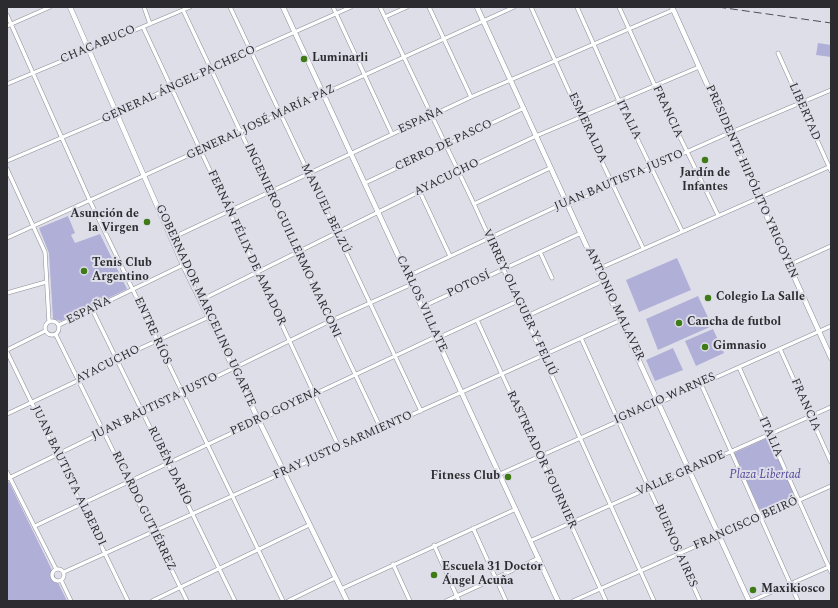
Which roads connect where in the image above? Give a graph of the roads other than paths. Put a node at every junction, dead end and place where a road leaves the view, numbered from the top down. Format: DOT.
graph roads {
  1 [pos="50,7"];
  2 [pos="70,7"];
  3 [pos="144,7"];
  4 [pos="190,7"];
  5 [pos="230,7"];
  6 [pos="283,7"];
  7 [pos="333,7"];
  8 [pos="350,7"];
  9 [pos="380,7"];
  10 [pos="407,7"];
  11 [pos="429,7"];
  12 [pos="477,7"];
  13 [pos="514,7"];
  14 [pos="531,7"];
  15 [pos="577,7"];
  16 [pos="620,7"];
  17 [pos="673,9"];
  18 [pos="183,10"];
  19 [pos="336,13"];
  20 [pos="7,15"];
  21 [pos="384,17"];
  22 [pos="484,22"];
  23 [pos="150,24"];
  24 [pos="9,25"];
  25 [pos="143,27"];
  26 [pos="630,29"];
  27 [pos="295,32"];
  28 [pos="444,39"];
  29 [pos="594,44"];
  30 [pos="89,49"];
  31 [pos="251,52"];
  32 [pos="778,53"];
  33 [pos="404,58"];
  34 [pos="556,60"];
  35 [pos="699,67"];
  36 [pos="211,70"];
  37 [pos="32,73"];
  38 [pos="366,75"];
  39 [pos="511,80"];
  40 [pos="7,84"];
  41 [pos="655,86"];
  42 [pos="171,88"];
  43 [pos="831,90"];
  44 [pos="324,94"];
  45 [pos="471,97"];
  46 [pos="619,101"];
  47 [pos="800,103"];
  48 [pos="524,108"];
  49 [pos="117,114"];
  50 [pos="281,114"];
  51 [pos="432,116"];
  52 [pos="581,118"];
  53 [pos="240,132"];
  54 [pos="729,133"];
  55 [pos="392,134"];
  56 [pos="536,136"];
  57 [pos="61,138"];
  58 [pos="446,145"];
  59 [pos="200,150"];
  60 [pos="686,152"];
  61 [pos="351,155"];
  62 [pos="7,161"];
  63 [pos="830,166"];
  64 [pos="550,168"];
  65 [pos="651,168"];
  66 [pos="7,169"];
  67 [pos="831,171"];
  68 [pos="459,172"];
  69 [pos="308,175"];
  70 [pos="144,177"];
  71 [pos="365,183"];
  72 [pos="614,184"];
  73 [pos="420,192"];
  74 [pos="269,193"];
  75 [pos="758,197"];
  76 [pos="90,201"];
  77 [pos="567,203"];
  78 [pos="474,204"];
  79 [pos="229,212"];
  80 [pos="378,212"];
  81 [pos="718,215"];
  82 [pos="32,227"];
  83 [pos="682,231"];
  84 [pos="337,232"];
  85 [pos="581,233"];
  86 [pos="7,238"];
  87 [pos="172,238"];
  88 [pos="489,238"];
  89 [pos="831,246"];
  90 [pos="644,248"];
  91 [pos="297,252"];
  92 [pos="540,252"];
  93 [pos="450,256"];
  94 [pos="184,265"];
  95 [pos="789,265"];
  96 [pos="504,269"];
  97 [pos="598,269"];
  98 [pos="257,272"];
  99 [pos="408,276"];
  100 [pos="552,278"];
  101 [pos="603,281"];
  102 [pos="46,282"];
  103 [pos="412,284"];
  104 [pos="132,290"];
  105 [pos="7,293"];
  106 [pos="201,300"];
  107 [pos="518,301"];
  108 [pos="370,304"];
  109 [pos="422,307"];
  110 [pos="92,309"];
  111 [pos="209,317"];
  112 [pos="525,317"];
  113 [pos="477,320"];
  114 [pos="621,320"];
  115 [pos="49,321"];
  116 [pos="330,321"];
  117 [pos="59,325"];
  118 [pos="831,326"];
  119 [pos="45,331"];
  120 [pos="819,331"];
  121 [pos="56,335"];
  122 [pos="437,338"];
  123 [pos="581,338"];
  124 [pos="156,340"];
  125 [pos="290,341"];
  126 [pos="780,349"];
  127 [pos="7,351"];
  128 [pos="543,355"];
  129 [pos="395,356"];
  130 [pos="831,358"];
  131 [pos="117,359"];
  132 [pos="739,367"];
  133 [pos="234,369"];
  134 [pos="502,374"];
  135 [pos="356,375"];
  136 [pos="77,381"];
  137 [pos="701,384"];
  138 [pos="463,392"];
  139 [pos="181,393"];
  140 [pos="314,394"];
  141 [pos="32,402"];
  142 [pos="659,402"];
  143 [pos="831,407"];
  144 [pos="421,411"];
  145 [pos="142,412"];
  146 [pos="7,414"];
  147 [pos="810,417"];
  148 [pos="618,420"];
  149 [pos="260,421"];
  150 [pos="381,429"];
  151 [pos="103,431"];
  152 [pos="769,434"];
  153 [pos="580,437"];
  154 [pos="207,445"];
  155 [pos="339,447"];
  156 [pos="731,451"];
  157 [pos="58,455"];
  158 [pos="539,456"];
  159 [pos="831,462"];
  160 [pos="168,464"];
  161 [pos="690,470"];
  162 [pos="7,472"];
  163 [pos="284,473"];
  164 [pos="500,474"];
  165 [pos="8,478"];
  166 [pos="129,482"];
  167 [pos="831,486"];
  168 [pos="649,488"];
  169 [pos="231,496"];
  170 [pos="799,500"];
  171 [pos="82,504"];
  172 [pos="610,505"];
  173 [pos="516,509"];
  174 [pos="192,513"];
  175 [pos="761,517"];
  176 [pos="570,523"];
  177 [pos="309,525"];
  178 [pos="35,526"];
  179 [pos="473,528"];
  180 [pos="153,531"];
  181 [pos="720,536"];
  182 [pos="530,541"];
  183 [pos="434,545"];
  184 [pos="258,550"];
  185 [pos="105,553"];
  186 [pos="679,554"];
  187 [pos="539,558"];
  188 [pos="393,564"];
  189 [pos="830,566"];
  190 [pos="219,568"];
  191 [pos="56,569"];
  192 [pos="641,571"];
  193 [pos="64,572"];
  194 [pos="831,572"];
  195 [pos="335,578"];
  196 [pos="496,579"];
  197 [pos="61,580"];
  198 [pos="790,584"];
  199 [pos="180,587"];
  200 [pos="341,589"];
  201 [pos="600,589"];
  202 [pos="457,596"];
  203 [pos="70,601"];
  204 [pos="128,601"];
  205 [pos="152,601"];
  206 [pos="187,601"];
  207 [pos="235,601"];
  208 [pos="283,601"];
  209 [pos="288,601"];
  210 [pos="346,601"];
  211 [pos="410,601"];
  212 [pos="446,601"];
  213 [pos="459,601"];
  214 [pos="506,601"];
  215 [pos="558,601"];
  216 [pos="573,601"];
  217 [pos="606,601"];
  218 [pos="654,601"];
  219 [pos="700,601"];
  220 [pos="750,601"];
  221 [pos="798,601"];
  1 -- 24 [label="street"];
  2 -- 30 [label="street, GOBERNADOR MARCELINO UGARTE"];
  3 -- 23 [label="street"];
  4 -- 18 [label="street, CHACABUCO"];
  5 -- 31 [label="street, MANUEL BELZÚ"];
  6 -- 27 [label="street, CARLOS VILLATE"];
  7 -- 19 [label="street"];
  8 -- 19 [label="street, GENERAL ÁNGEL PACHECO"];
  9 -- 21 [label="street, VIRREY OLAGUER Y FELIÚ"];
  10 -- 21 [label="street"];
  11 -- 28 [label="street"];
  12 -- 22 [label="street, ANTONIO MALAVER"];
  13 -- 22 [label="street, GENERAL JOSÉ MARÍA PAZ"];
  14 -- 34 [label="street, ESMERALDA"];
  15 -- 29 [label="street, ITALIA"];
  16 -- 26 [label="street, FRANCIA"];
  17 -- 26 [label="street, ESPAÑA"];
  17 -- 35 [label="street, PRESIDENTE HIPÓLITO YRIGOYEN"];
  18 -- 23 [label="street, CHACABUCO"];
  18 -- 36 [label="street, INGENIERO GUILLERMO MARCONI"];
  19 -- 27 [label="street, GENERAL ÁNGEL PACHECO"];
  19 -- 38 [label="street"];
  20 -- 24 [label="street, ENTRE RÍOS"];
  21 -- 33 [label="street, VIRREY OLAGUER Y FELIÚ"];
  22 -- 28 [label="street, GENERAL JOSÉ MARÍA PAZ"];
  22 -- 39 [label="street, ANTONIO MALAVER"];
  23 -- 25 [label="street, CHACABUCO"];
  24 -- 37 [label="street, ENTRE RÍOS"];
  25 -- 30 [label="street, CHACABUCO"];
  25 -- 42 [label="street, FERNÁN FÉLIX DE AMADOR"];
  26 -- 29 [label="street, ESPAÑA"];
  26 -- 41 [label="street, FRANCIA"];
  27 -- 31 [label="street, GENERAL ÁNGEL PACHECO"];
  27 -- 44 [label="street, CARLOS VILLATE"];
  28 -- 33 [label="street, GENERAL JOSÉ MARÍA PAZ"];
  28 -- 45 [label="street"];
  29 -- 34 [label="street, ESPAÑA"];
  29 -- 46 [label="street, ITALIA"];
  30 -- 37 [label="street, CHACABUCO"];
  30 -- 49 [label="street, GOBERNADOR MARCELINO UGARTE"];
  31 -- 36 [label="street, GENERAL ÁNGEL PACHECO"];
  31 -- 50 [label="street, MANUEL BELZÚ"];
  32 -- 47 [label="street, LIBERTAD"];
  33 -- 38 [label="street, GENERAL JOSÉ MARÍA PAZ"];
  33 -- 51 [label="street, VIRREY OLAGUER Y FELIÚ"];
  34 -- 39 [label="street, ESPAÑA"];
  34 -- 52 [label="street, ESMERALDA"];
  35 -- 41 [label="street, AYACUCHO"];
  35 -- 54 [label="street, PRESIDENTE HIPÓLITO YRIGOYEN"];
  36 -- 42 [label="street, GENERAL ÁNGEL PACHECO"];
  36 -- 53 [label="street, INGENIERO GUILLERMO MARCONI"];
  37 -- 40 [label="street, CHACABUCO"];
  37 -- 57 [label="street, ENTRE RÍOS"];
  38 -- 44 [label="street, GENERAL JOSÉ MARÍA PAZ"];
  38 -- 55 [label="street"];
  39 -- 45 [label="street, ESPAÑA"];
  39 -- 48 [label="street, ANTONIO MALAVER"];
  41 -- 46 [label="street, AYACUCHO"];
  41 -- 60 [label="street, FRANCIA"];
  42 -- 49 [label="street, GENERAL ÁNGEL PACHECO"];
  42 -- 59 [label="street, FERNÁN FÉLIX DE AMADOR"];
  43 -- 47 [label="street, JUAN BAUTISTA JUSTO"];
  44 -- 50 [label="street, GENERAL JOSÉ MARÍA PAZ"];
  44 -- 61 [label="street, CARLOS VILLATE"];
  45 -- 51 [label="street, ESPAÑA"];
  46 -- 52 [label="street, AYACUCHO"];
  46 -- 65 [label="street, ITALIA"];
  47 -- 54 [label="street, JUAN BAUTISTA JUSTO"];
  47 -- 63 [label="street, LIBERTAD"];
  48 -- 56 [label="street, ANTONIO MALAVER"];
  48 -- 58 [label="street, CERRO DE PASCO"];
  49 -- 57 [label="street, GENERAL ÁNGEL PACHECO"];
  49 -- 70 [label="street, GOBERNADOR MARCELINO UGARTE"];
  50 -- 53 [label="street, GENERAL JOSÉ MARÍA PAZ"];
  50 -- 69 [label="street, MANUEL BELZÚ"];
  51 -- 55 [label="street, ESPAÑA"];
  51 -- 58 [label="street, VIRREY OLAGUER Y FELIÚ"];
  52 -- 56 [label="street, AYACUCHO"];
  52 -- 72 [label="street, ESMERALDA"];
  53 -- 59 [label="street, GENERAL JOSÉ MARÍA PAZ"];
  53 -- 74 [label="street, INGENIERO GUILLERMO MARCONI"];
  54 -- 60 [label="street, JUAN BAUTISTA JUSTO"];
  54 -- 75 [label="street, PRESIDENTE HIPÓLITO YRIGOYEN"];
  55 -- 61 [label="street, ESPAÑA"];
  56 -- 64 [label="street, ANTONIO MALAVER"];
  56 -- 68 [label="street, AYACUCHO"];
  57 -- 62 [label="street, GENERAL ÁNGEL PACHECO"];
  57 -- 76 [label="street, ENTRE RÍOS"];
  58 -- 68 [label="street, VIRREY OLAGUER Y FELIÚ"];
  58 -- 71 [label="street, CERRO DE PASCO"];
  59 -- 70 [label="street, GENERAL JOSÉ MARÍA PAZ"];
  59 -- 79 [label="street, FERNÁN FÉLIX DE AMADOR"];
  60 -- 65 [label="street, JUAN BAUTISTA JUSTO"];
  60 -- 81 [label="street, FRANCIA"];
  61 -- 69 [label="street, ESPAÑA"];
  61 -- 71 [label="street, CARLOS VILLATE"];
  63 -- 67 [label="street, LIBERTAD"];
  63 -- 75 [label="street"];
  64 -- 77 [label="street, ANTONIO MALAVER"];
  64 -- 78 [label="street"];
  65 -- 72 [label="street, JUAN BAUTISTA JUSTO"];
  65 -- 83 [label="street, ITALIA"];
  66 -- 82 [label="street"];
  68 -- 73 [label="street, AYACUCHO"];
  68 -- 78 [label="street, VIRREY OLAGUER Y FELIÚ"];
  69 -- 74 [label="street, ESPAÑA"];
  69 -- 84 [label="street, MANUEL BELZÚ"];
  70 -- 76 [label="street, GENERAL JOSÉ MARÍA PAZ"];
  70 -- 87 [label="street, GOBERNADOR MARCELINO UGARTE"];
  71 -- 80 [label="street, CARLOS VILLATE"];
  72 -- 77 [label="street, JUAN BAUTISTA JUSTO"];
  72 -- 90 [label="street, ESMERALDA"];
  73 -- 80 [label="street, AYACUCHO"];
  73 -- 93 [label="street"];
  74 -- 79 [label="street, ESPAÑA"];
  74 -- 91 [label="street, INGENIERO GUILLERMO MARCONI"];
  75 -- 81 [label="street"];
  75 -- 95 [label="street, PRESIDENTE HIPÓLITO YRIGOYEN"];
  76 -- 82 [label="street, GENERAL JOSÉ MARÍA PAZ"];
  76 -- 104 [label="street, ENTRE RÍOS"];
  77 -- 85 [label="street, ANTONIO MALAVER"];
  77 -- 88 [label="street, JUAN BAUTISTA JUSTO"];
  78 -- 88 [label="street, VIRREY OLAGUER Y FELIÚ"];
  79 -- 87 [label="street, ESPAÑA"];
  79 -- 98 [label="street, FERNÁN FÉLIX DE AMADOR"];
  80 -- 84 [label="street, AYACUCHO"];
  80 -- 99 [label="street, CARLOS VILLATE"];
  81 -- 83 [label="street"];
  82 -- 86 [label="street, GENERAL JOSÉ MARÍA PAZ"];
  82 -- 102 [label="street"];
  83 -- 90 [label="street"];
  84 -- 91 [label="street, AYACUCHO"];
  84 -- 108 [label="street, MANUEL BELZÚ"];
  85 -- 92 [label="street, POTOSÍ"];
  85 -- 97 [label="street, ANTONIO MALAVER"];
  87 -- 94 [label="street, GOBERNADOR MARCELINO UGARTE"];
  88 -- 93 [label="street, JUAN BAUTISTA JUSTO"];
  88 -- 96 [label="street, VIRREY OLAGUER Y FELIÚ"];
  89 -- 95 [label="street"];
  90 -- 97 [label="street"];
  91 -- 98 [label="street, AYACUCHO"];
  91 -- 116 [label="street, INGENIERO GUILLERMO MARCONI"];
  92 -- 96 [label="street, POTOSÍ"];
  92 -- 100 [label="street"];
  93 -- 99 [label="street, JUAN BAUTISTA JUSTO"];
  94 -- 104 [label="street, ESPAÑA"];
  94 -- 106 [label="street, GOBERNADOR MARCELINO UGARTE"];
  95 -- 120 [label="street, PRESIDENTE HIPÓLITO YRIGOYEN"];
  96 -- 107 [label="street, VIRREY OLAGUER Y FELIÚ"];
  96 -- 109 [label="street, POTOSÍ"];
  97 -- 101 [label="street, ANTONIO MALAVER"];
  98 -- 106 [label="street, AYACUCHO"];
  98 -- 125 [label="street, FERNÁN FÉLIX DE AMADOR"];
  99 -- 103 [label="street, CARLOS VILLATE"];
  101 -- 112 [label="street"];
  101 -- 114 [label="street, ANTONIO MALAVER"];
  102 -- 105 [label="street"];
  102 -- 115 [label="street"];
  103 -- 108 [label="street, JUAN BAUTISTA JUSTO"];
  103 -- 109 [label="street, CARLOS VILLATE"];
  104 -- 110 [label="street, ESPAÑA"];
  104 -- 124 [label="street, ENTRE RÍOS"];
  106 -- 111 [label="street, GOBERNADOR MARCELINO UGARTE"];
  107 -- 112 [label="street, VIRREY OLAGUER Y FELIÚ"];
  107 -- 113 [label="street, PEDRO GOYENA"];
  108 -- 116 [label="street, JUAN BAUTISTA JUSTO"];
  108 -- 129 [label="street, MANUEL BELZÚ"];
  109 -- 122 [label="street, CARLOS VILLATE"];
  110 -- 117 [label="street, ESPAÑA"];
  110 -- 131 [label="street, RUBÉN DARÍO"];
  111 -- 124 [label="street, AYACUCHO"];
  111 -- 133 [label="street, GOBERNADOR MARCELINO UGARTE"];
  112 -- 128 [label="street, VIRREY OLAGUER Y FELIÚ"];
  113 -- 122 [label="street, PEDRO GOYENA"];
  113 -- 134 [label="street, RASTREADOR FOURNIER"];
  114 -- 123 [label="street, FRAY JUSTO SARMIENTO"];
  114 -- 142 [label="street, ANTONIO MALAVER"];
  115 -- 117 [label="street"];
  115 -- 119 [label="street"];
  116 -- 125 [label="street, JUAN BAUTISTA JUSTO"];
  116 -- 135 [label="street, INGENIERO GUILLERMO MARCONI"];
  117 -- 121 [label="street"];
  118 -- 120 [label="street, IGNACIO WARNES"];
  119 -- 121 [label="street"];
  119 -- 127 [label="street"];
  120 -- 126 [label="street, IGNACIO WARNES"];
  120 -- 130 [label="street, PRESIDENTE HIPÓLITO YRIGOYEN"];
  121 -- 136 [label="street, RICARDO GUTIÉRREZ"];
  122 -- 129 [label="street, PEDRO GOYENA"];
  122 -- 138 [label="street, CARLOS VILLATE"];
  123 -- 128 [label="street, FRAY JUSTO SARMIENTO"];
  123 -- 148 [label="street, BUENOS AIRES"];
  124 -- 131 [label="street, AYACUCHO"];
  124 -- 139 [label="street, ENTRE RÍOS"];
  125 -- 133 [label="street, JUAN BAUTISTA JUSTO"];
  125 -- 140 [label="street, FERNÁN FÉLIX DE AMADOR"];
  126 -- 132 [label="street, IGNACIO WARNES"];
  126 -- 147 [label="street, FRANCIA"];
  127 -- 141 [label="street, JUAN BAUTISTA ALBERDI"];
  128 -- 134 [label="street, FRAY JUSTO SARMIENTO"];
  128 -- 153 [label="street, VIRREY OLAGUER Y FELIÚ"];
  129 -- 135 [label="street, PEDRO GOYENA"];
  129 -- 144 [label="street, MANUEL BELZÚ"];
  131 -- 136 [label="street, AYACUCHO"];
  131 -- 145 [label="street, RUBÉN DARÍO"];
  132 -- 137 [label="street, IGNACIO WARNES"];
  132 -- 152 [label="street, ITALIA"];
  133 -- 139 [label="street, JUAN BAUTISTA JUSTO"];
  133 -- 149 [label="street, GOBERNADOR MARCELINO UGARTE"];
  134 -- 138 [label="street, FRAY JUSTO SARMIENTO"];
  134 -- 158 [label="street, RASTREADOR FOURNIER"];
  135 -- 140 [label="street, PEDRO GOYENA"];
  135 -- 150 [label="street, INGENIERO GUILLERMO MARCONI"];
  136 -- 141 [label="street, AYACUCHO"];
  136 -- 151 [label="street, RICARDO GUTIÉRREZ"];
  137 -- 142 [label="street, IGNACIO WARNES"];
  137 -- 156 [label="street"];
  138 -- 144 [label="street, FRAY JUSTO SARMIENTO"];
  138 -- 164 [label="street, CARLOS VILLATE"];
  139 -- 145 [label="street, JUAN BAUTISTA JUSTO"];
  139 -- 154 [label="street, ENTRE RÍOS"];
  140 -- 149 [label="street, PEDRO GOYENA"];
  140 -- 155 [label="street, FERNÁN FÉLIX DE AMADOR"];
  141 -- 146 [label="street, AYACUCHO"];
  141 -- 157 [label="street, JUAN BAUTISTA ALBERDI"];
  142 -- 148 [label="street, IGNACIO WARNES"];
  142 -- 161 [label="street, ANTONIO MALAVER"];
  143 -- 147 [label="street, VALLE GRANDE"];
  144 -- 150 [label="street, FRAY JUSTO SARMIENTO"];
  145 -- 151 [label="street, JUAN BAUTISTA JUSTO"];
  145 -- 160 [label="street, RUBÉN DARÍO"];
  147 -- 152 [label="street, VALLE GRANDE"];
  147 -- 159 [label="street, FRANCIA"];
  148 -- 153 [label="street, IGNACIO WARNES"];
  148 -- 168 [label="street, BUENOS AIRES"];
  149 -- 154 [label="street, PEDRO GOYENA"];
  149 -- 163 [label="street, GOBERNADOR MARCELINO UGARTE"];
  150 -- 155 [label="street, FRAY JUSTO SARMIENTO"];
  151 -- 157 [label="street, JUAN BAUTISTA JUSTO"];
  151 -- 166 [label="street, RICARDO GUTIÉRREZ"];
  152 -- 156 [label="street, VALLE GRANDE"];
  152 -- 170 [label="street, ITALIA"];
  153 -- 158 [label="street, IGNACIO WARNES"];
  153 -- 172 [label="street, VIRREY OLAGUER Y FELIÚ"];
  154 -- 160 [label="street, PEDRO GOYENA"];
  154 -- 169 [label="street, ENTRE RÍOS"];
  155 -- 163 [label="street, FRAY JUSTO SARMIENTO"];
  156 -- 161 [label="street, VALLE GRANDE"];
  156 -- 175 [label="street"];
  157 -- 165 [label="street, JUAN BAUTISTA JUSTO"];
  157 -- 171 [label="street, JUAN BAUTISTA ALBERDI"];
  158 -- 164 [label="street, IGNACIO WARNES"];
  158 -- 176 [label="street, RASTREADOR FOURNIER"];
  160 -- 166 [label="street, PEDRO GOYENA"];
  160 -- 174 [label="street, RUBÉN DARÍO"];
  161 -- 168 [label="street, VALLE GRANDE"];
  161 -- 181 [label="street, ANTONIO MALAVER"];
  162 -- 165 [label="street"];
  163 -- 169 [label="street, FRAY JUSTO SARMIENTO"];
  163 -- 177 [label="street, GOBERNADOR MARCELINO UGARTE"];
  164 -- 173 [label="street, CARLOS VILLATE"];
  165 -- 178 [label="street"];
  166 -- 171 [label="street, PEDRO GOYENA"];
  166 -- 180 [label="street, RICARDO GUTIÉRREZ"];
  167 -- 170 [label="street, FRANCISCO BEIRÓ"];
  168 -- 172 [label="street, VALLE GRANDE"];
  168 -- 186 [label="street, BUENOS AIRES"];
  169 -- 174 [label="street, FRAY JUSTO SARMIENTO"];
  169 -- 184 [label="street, ENTRE RÍOS"];
  170 -- 175 [label="street, FRANCISCO BEIRÓ"];
  170 -- 189 [label="street, ITALIA"];
  171 -- 178 [label="street, PEDRO GOYENA"];
  171 -- 185 [label="street, JUAN BAUTISTA ALBERDI"];
  172 -- 176 [label="street, VALLE GRANDE"];
  172 -- 192 [label="street, VIRREY OLAGUER Y FELIÚ"];
  173 -- 179 [label="street"];
  173 -- 182 [label="street, CARLOS VILLATE"];
  174 -- 180 [label="street, FRAY JUSTO SARMIENTO"];
  174 -- 190 [label="street, RUBÉN DARÍO"];
  175 -- 181 [label="street, FRANCISCO BEIRÓ"];
  175 -- 198 [label="street"];
  176 -- 182 [label="street, VALLE GRANDE"];
  176 -- 201 [label="street, RASTREADOR FOURNIER"];
  177 -- 184 [label="street"];
  177 -- 195 [label="street, GOBERNADOR MARCELINO UGARTE"];
  178 -- 191 [label="street"];
  179 -- 183 [label="street"];
  179 -- 196 [label="street"];
  180 -- 185 [label="street, FRAY JUSTO SARMIENTO"];
  180 -- 199 [label="street, RICARDO GUTIÉRREZ"];
  181 -- 186 [label="street, FRANCISCO BEIRÓ"];
  181 -- 220 [label="street, ANTONIO MALAVER"];
  182 -- 187 [label="street, CARLOS VILLATE"];
  183 -- 188 [label="street"];
  183 -- 202 [label="street"];
  184 -- 190 [label="street"];
  184 -- 208 [label="street, ENTRE RÍOS"];
  185 -- 193 [label="street, FRAY JUSTO SARMIENTO"];
  185 -- 204 [label="street, JUAN BAUTISTA ALBERDI"];
  186 -- 192 [label="street, FRANCISCO BEIRÓ"];
  186 -- 219 [label="street, BUENOS AIRES"];
  187 -- 196 [label="street"];
  187 -- 215 [label="street, CARLOS VILLATE"];
  188 -- 200 [label="street"];
  188 -- 211 [label="street"];
  189 -- 194 [label="street, ITALIA"];
  189 -- 198 [label="street"];
  190 -- 199 [label="street"];
  190 -- 207 [label="street, RUBÉN DARÍO"];
  191 -- 193 [label="street"];
  191 -- 197 [label="street"];
  192 -- 201 [label="street, FRANCISCO BEIRÓ"];
  192 -- 218 [label="street, VIRREY OLAGUER Y FELIÚ"];
  193 -- 197 [label="street"];
  195 -- 200 [label="street, GOBERNADOR MARCELINO UGARTE"];
  195 -- 209 [label="street"];
  196 -- 202 [label="street"];
  196 -- 214 [label="street"];
  197 -- 203 [label="street"];
  198 -- 220 [label="street"];
  198 -- 221 [label="street"];
  199 -- 205 [label="street"];
  199 -- 206 [label="street, RICARDO GUTIÉRREZ"];
  200 -- 210 [label="street, GOBERNADOR MARCELINO UGARTE"];
  201 -- 216 [label="street, FRANCISCO BEIRÓ"];
  201 -- 217 [label="street, RASTREADOR FOURNIER"];
  202 -- 212 [label="street"];
  202 -- 213 [label="street"];
}
